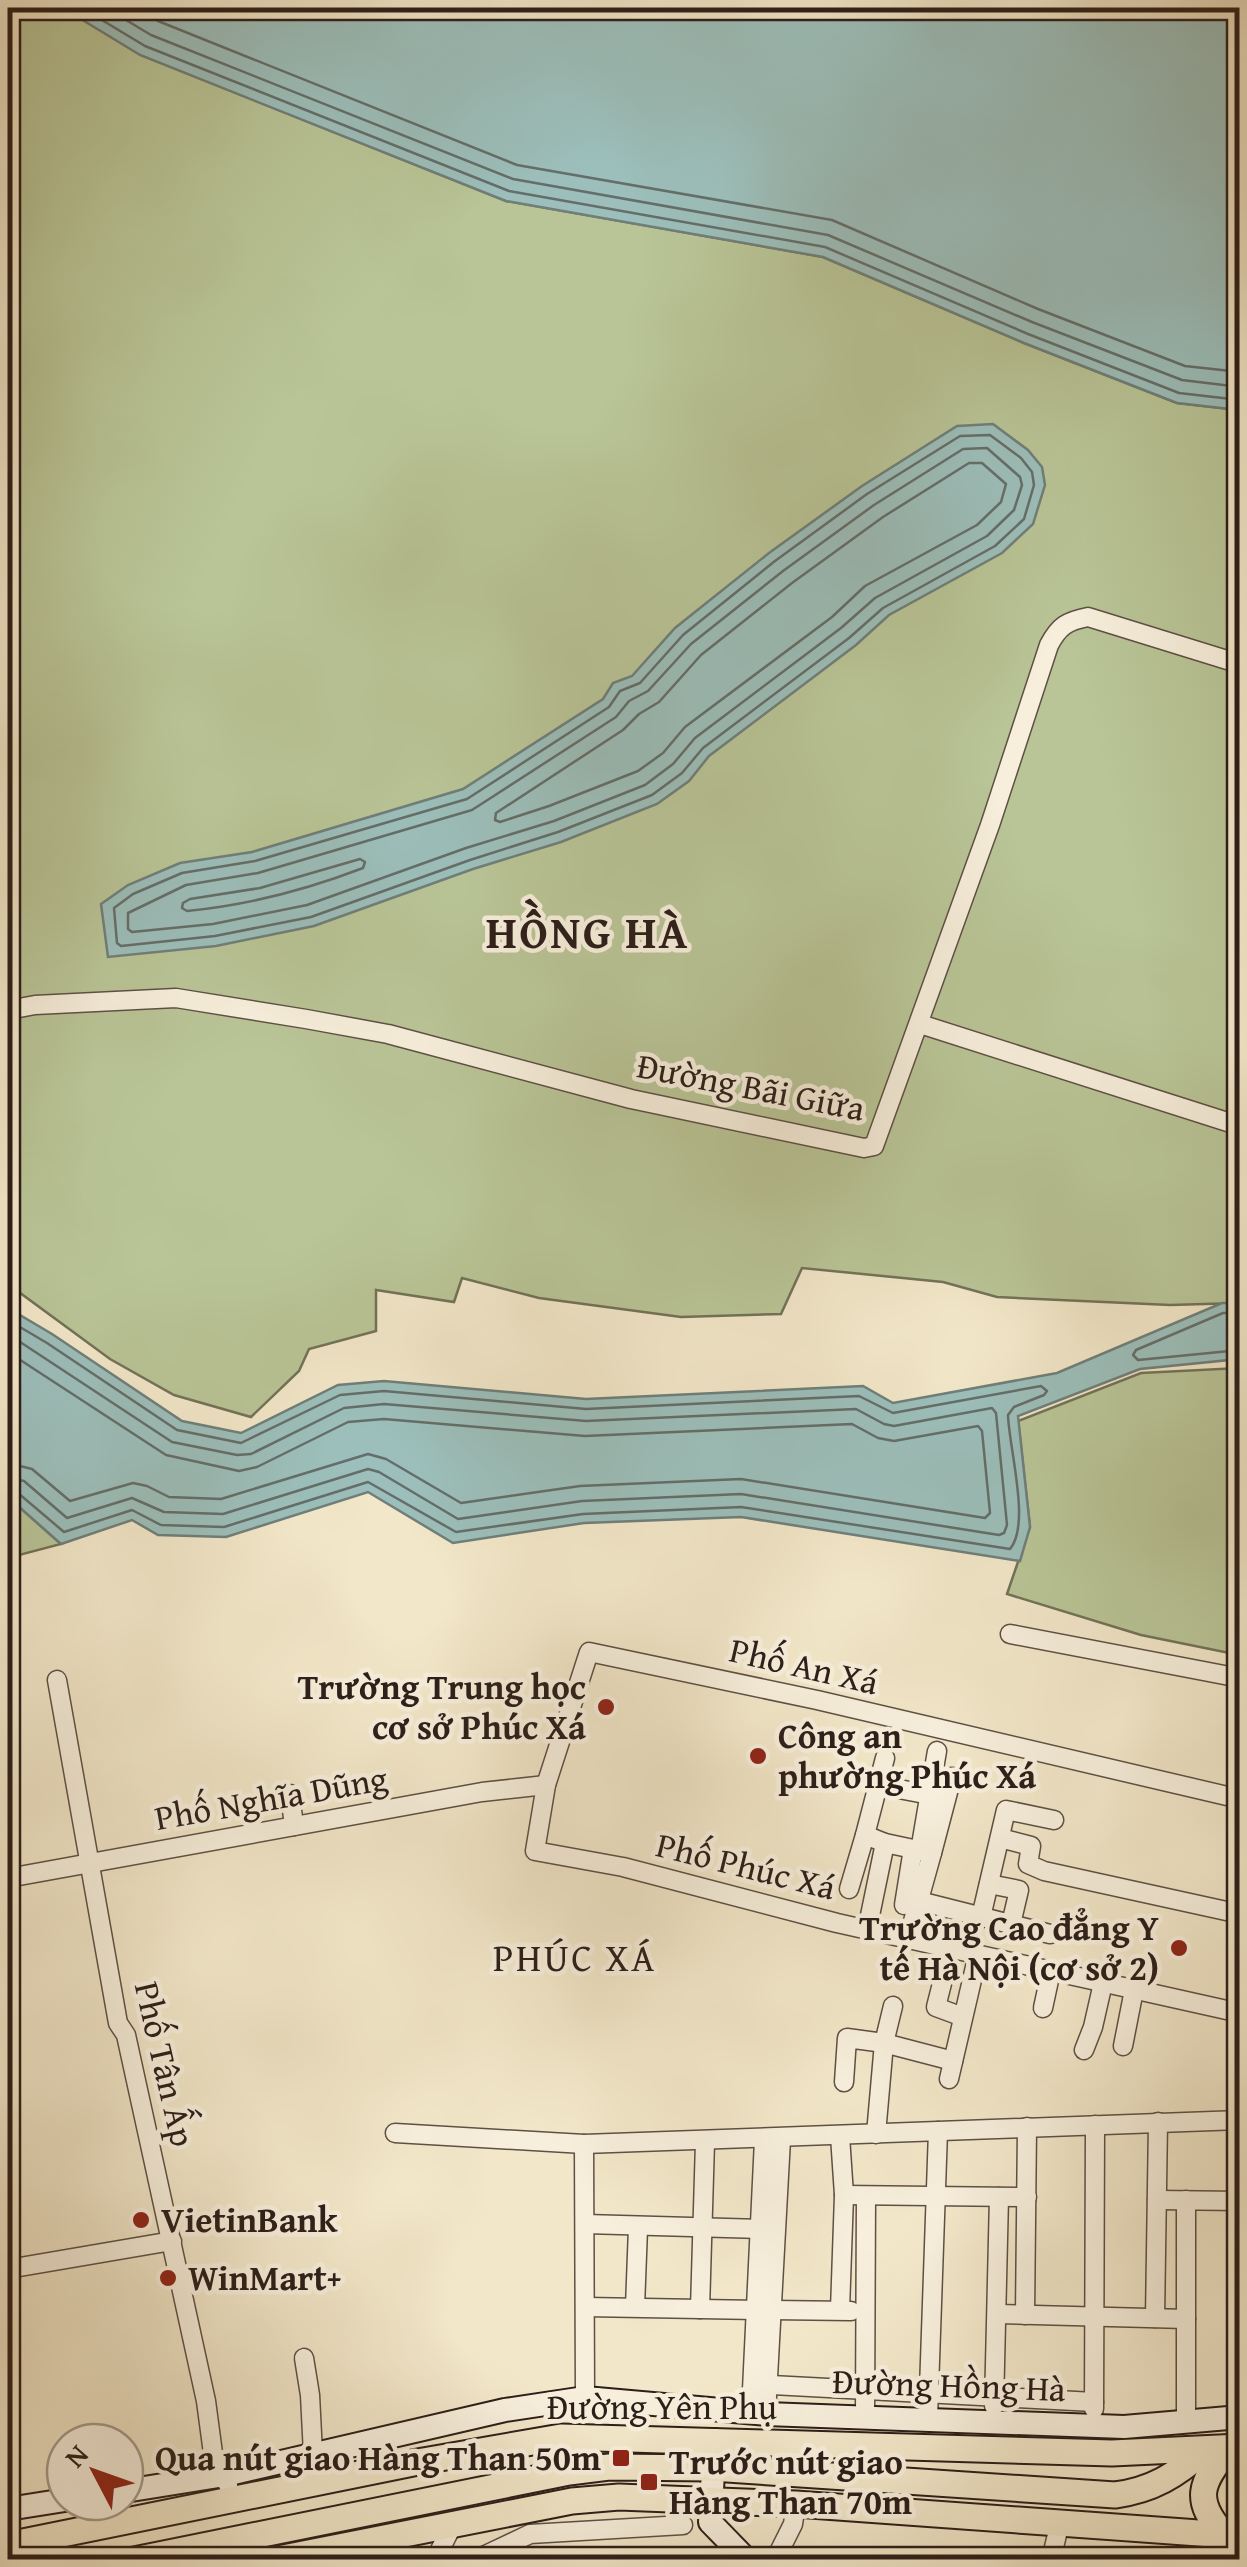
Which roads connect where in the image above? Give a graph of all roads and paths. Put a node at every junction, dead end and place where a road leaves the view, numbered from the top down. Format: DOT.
graph roads {
  1 [pos="1240,664"];
  2 [pos="8,1010"];
  3 [pos="920,1024"];
  4 [pos="1240,1126"];
  5 [pos="1010,1634"];
  6 [pos="1240,1678"];
  7 [pos="58,1680"];
  8 [pos="937,1751"];
  9 [pos="885,1758"];
  10 [pos="952,1777"];
  11 [pos="546,1785"];
  12 [pos="878,1785"];
  13 [pos="290,1794"];
  14 [pos="930,1795"];
  15 [pos="1240,1799"];
  16 [pos="1054,1820"];
  17 [pos="294,1826"];
  18 [pos="865,1835"];
  19 [pos="1000,1838"];
  20 [pos="885,1843"];
  21 [pos="921,1851"];
  22 [pos="90,1861"];
  23 [pos="8,1878"];
  24 [pos="989,1884"];
  25 [pos="849,1889"];
  26 [pos="911,1903"];
  27 [pos="1240,1914"];
  28 [pos="981,1917"];
  29 [pos="1011,1924"];
  30 [pos="866,1930"];
  31 [pos="908,1940"];
  32 [pos="950,1948"];
  33 [pos="978,1954"];
  34 [pos="1046,1970"];
  35 [pos="1103,1983"];
  36 [pos="1134,1990"];
  37 [pos="893,2006"];
  38 [pos="1043,2008"];
  39 [pos="1240,2014"];
  40 [pos="963,2017"];
  41 [pos="884,2043"];
  42 [pos="1123,2046"];
  43 [pos="1084,2050"];
  44 [pos="844,2082"];
  45 [pos="1240,2120"];
  46 [pos="1158,2122"];
  47 [pos="1095,2124"];
  48 [pos="1028,2127"];
  49 [pos="938,2131"];
  50 [pos="395,2133"];
  51 [pos="876,2134"];
  52 [pos="840,2136"];
  53 [pos="773,2139"];
  54 [pos="705,2142"];
  55 [pos="584,2144"];
  56 [pos="844,2195"];
  57 [pos="866,2196"];
  58 [pos="999,2197"];
  59 [pos="1026,2197"];
  60 [pos="936,2198"];
  61 [pos="1157,2200"];
  62 [pos="1186,2200"];
  63 [pos="1240,2200"];
  64 [pos="585,2224"];
  65 [pos="702,2227"];
  66 [pos="638,2228"];
  67 [pos="762,2228"];
  68 [pos="172,2240"];
  69 [pos="8,2268"];
  70 [pos="586,2307"];
  71 [pos="635,2308"];
  72 [pos="700,2308"];
  73 [pos="765,2310"];
  74 [pos="840,2310"];
  75 [pos="867,2311"];
  76 [pos="997,2314"];
  77 [pos="1026,2314"];
  78 [pos="1094,2316"];
  79 [pos="1155,2318"];
  80 [pos="1186,2319"];
  81 [pos="304,2358"];
  82 [pos="760,2384"];
  83 [pos="867,2390"];
  84 [pos="929,2393"];
  85 [pos="586,2398"];
  86 [pos="994,2408"];
  87 [pos="759,2412"];
  88 [pos="1093,2413"];
  89 [pos="866,2416"];
  90 [pos="1240,2417"];
  91 [pos="928,2418"];
  92 [pos="1186,2422"];
  93 [pos="714,2440"];
  94 [pos="1225,2448"];
  95 [pos="313,2454"];
  96 [pos="712,2468"];
  97 [pos="217,2484"];
  98 [pos="145,2489"];
  99 [pos="1114,2494"];
  100 [pos="711,2500"];
  101 [pos="45,2503"];
  102 [pos="796,2504"];
  103 [pos="8,2508"];
  104 [pos="1060,2522"];
  105 [pos="452,2526"];
  106 [pos="683,2526"];
  107 [pos="1181,2532"];
  108 [pos="1232,2536"];
  109 [pos="8,2545"];
  110 [pos="354,2553"];
  111 [pos="134,2560"];
  112 [pos="273,2560"];
  113 [pos="435,2560"];
  114 [pos="475,2560"];
  115 [pos="747,2560"];
  116 [pos="775,2560"];
  117 [pos="1051,2560"];
  1 -- 3 [label="street, Đường Bãi Giữa"];
  2 -- 3 [label="street, Đường Bãi Giữa"];
  3 -- 4 [label="street"];
  5 -- 6 [label="street"];
  7 -- 22 [label="street, Phố Tân Ấp"];
  8 -- 14 [label="street"];
  9 -- 12 [label="street"];
  10 -- 21 [label="street"];
  11 -- 15 [label="street, Phố An Xá"];
  11 -- 17 [label="street, Phố Nghĩa Dũng"];
  11 -- 30 [label="street, Phố Phúc Xá"];
  12 -- 14 [label="street"];
  12 -- 18 [label="street"];
  13 -- 17 [label="street"];
  14 -- 21 [label="street"];
  16 -- 19 [label="street"];
  17 -- 22 [label="street, Phố Nghĩa Dũng"];
  18 -- 20 [label="street"];
  18 -- 25 [label="street"];
  19 -- 24 [label="street"];
  19 -- 27 [label="street"];
  20 -- 21 [label="street"];
  20 -- 30 [label="street"];
  21 -- 26 [label="street"];
  22 -- 23 [label="street, Phố Nghĩa Dũng"];
  22 -- 68 [label="street, Phố Tân Ấp"];
  24 -- 28 [label="street"];
  24 -- 29 [label="street"];
  26 -- 28 [label="street"];
  26 -- 31 [label="street"];
  28 -- 29 [label="street"];
  29 -- 34 [label="street"];
  30 -- 31 [label="street, Phố Phúc Xá"];
  31 -- 32 [label="street, Phố Phúc Xá"];
  32 -- 33 [label="street, Phố Phúc Xá"];
  32 -- 40 [label="street"];
  33 -- 34 [label="street, Phố Phúc Xá"];
  33 -- 40 [label="street"];
  34 -- 35 [label="street, Phố Phúc Xá"];
  34 -- 38 [label="street"];
  35 -- 36 [label="street, Phố Phúc Xá"];
  35 -- 43 [label="street"];
  36 -- 39 [label="street, Phố Phúc Xá"];
  36 -- 42 [label="street"];
  37 -- 41 [label="street"];
  40 -- 41 [label="street"];
  41 -- 44 [label="street"];
  41 -- 51 [label="street"];
  45 -- 46 [label="street"];
  46 -- 47 [label="street"];
  46 -- 61 [label="street"];
  47 -- 48 [label="street"];
  47 -- 78 [label="street"];
  48 -- 49 [label="street"];
  48 -- 59 [label="street"];
  49 -- 51 [label="street"];
  49 -- 60 [label="street"];
  50 -- 55 [label="street"];
  51 -- 52 [label="street"];
  52 -- 53 [label="street"];
  52 -- 56 [label="street"];
  53 -- 54 [label="street"];
  53 -- 67 [label="street"];
  53 -- 73 [label="street"];
  54 -- 55 [label="street"];
  54 -- 65 [label="street"];
  55 -- 64 [label="street"];
  56 -- 57 [label="street"];
  56 -- 74 [label="street"];
  57 -- 60 [label="street"];
  57 -- 75 [label="street"];
  58 -- 59 [label="street"];
  58 -- 60 [label="street"];
  58 -- 76 [label="street"];
  59 -- 77 [label="street"];
  60 -- 84 [label="street"];
  61 -- 62 [label="street"];
  61 -- 79 [label="street"];
  62 -- 63 [label="street"];
  62 -- 80 [label="street"];
  64 -- 66 [label="street"];
  64 -- 70 [label="street"];
  65 -- 66 [label="street"];
  65 -- 67 [label="street"];
  65 -- 72 [label="street"];
  66 -- 71 [label="street"];
  67 -- 73 [label="street"];
  68 -- 69 [label="street"];
  68 -- 97 [label="street, Phố Tân Ấp"];
  70 -- 71 [label="street"];
  70 -- 85 [label="street"];
  71 -- 72 [label="street"];
  72 -- 73 [label="street"];
  73 -- 74 [label="street"];
  73 -- 82 [label="street"];
  74 -- 75 [label="street"];
  75 -- 83 [label="street"];
  76 -- 77 [label="street"];
  76 -- 86 [label="street"];
  77 -- 78 [label="street"];
  78 -- 79 [label="street"];
  78 -- 88 [label="street"];
  79 -- 80 [label="street"];
  80 -- 92 [label="street"];
  81 -- 95 [label="street"];
  82 -- 83 [label="street, Đường Hồng Hà"];
  82 -- 87 [label="street"];
  83 -- 84 [label="street, Đường Hồng Hà"];
  83 -- 89 [label="street"];
  84 -- 86 [label="street, Đường Hồng Hà"];
  84 -- 91 [label="street"];
  85 -- 87 [label="street, Đường Hồng Hà"];
  85 -- 95 [label="street, Đường Hồng Hà"];
  86 -- 88 [label="street, Đường Hồng Hà"];
  86 -- 91 [label="street, Đường Hồng Hà"];
  87 -- 89 [label="street, Đường Hồng Hà"];
  88 -- 92 [label="street, Đường Hồng Hà"];
  89 -- 91 [label="street, Đường Hồng Hà"];
  90 -- 92 [label="street, Đường Hồng Hà"];
  93 -- 94 [label="main road, Đường Yên Phụ"];
  93 -- 96 [label="street"];
  93 -- 97 [label="main road, Đường Yên Phụ"];
  94 -- 99 [label="main road, Đường Yên Phụ"];
  94 -- 108 [label="main road"];
  95 -- 97 [label="street, Đường Hồng Hà"];
  96 -- 99 [label="main road, Đường Yên Phụ"];
  96 -- 100 [label="street"];
  96 -- 111 [label="main road, Đường Yên Phụ"];
  97 -- 98 [label="street, Đường Hồng Hà"];
  97 -- 109 [label="main road, Đường Yên Phụ"];
  99 -- 107 [label="main road, Đường Yên Phụ"];
  100 -- 102 [label="main road"];
  100 -- 105 [label="main road"];
  100 -- 115 [label="street"];
  101 -- 103 [label="street"];
  102 -- 104 [label="main road"];
  102 -- 116 [label="street"];
  104 -- 107 [label="main road"];
  104 -- 117 [label="street"];
  105 -- 110 [label="main road"];
  105 -- 113 [label="street"];
  106 -- 114 [label="street"];
  107 -- 108 [label="main road"];
  110 -- 112 [label="main road"];
}
